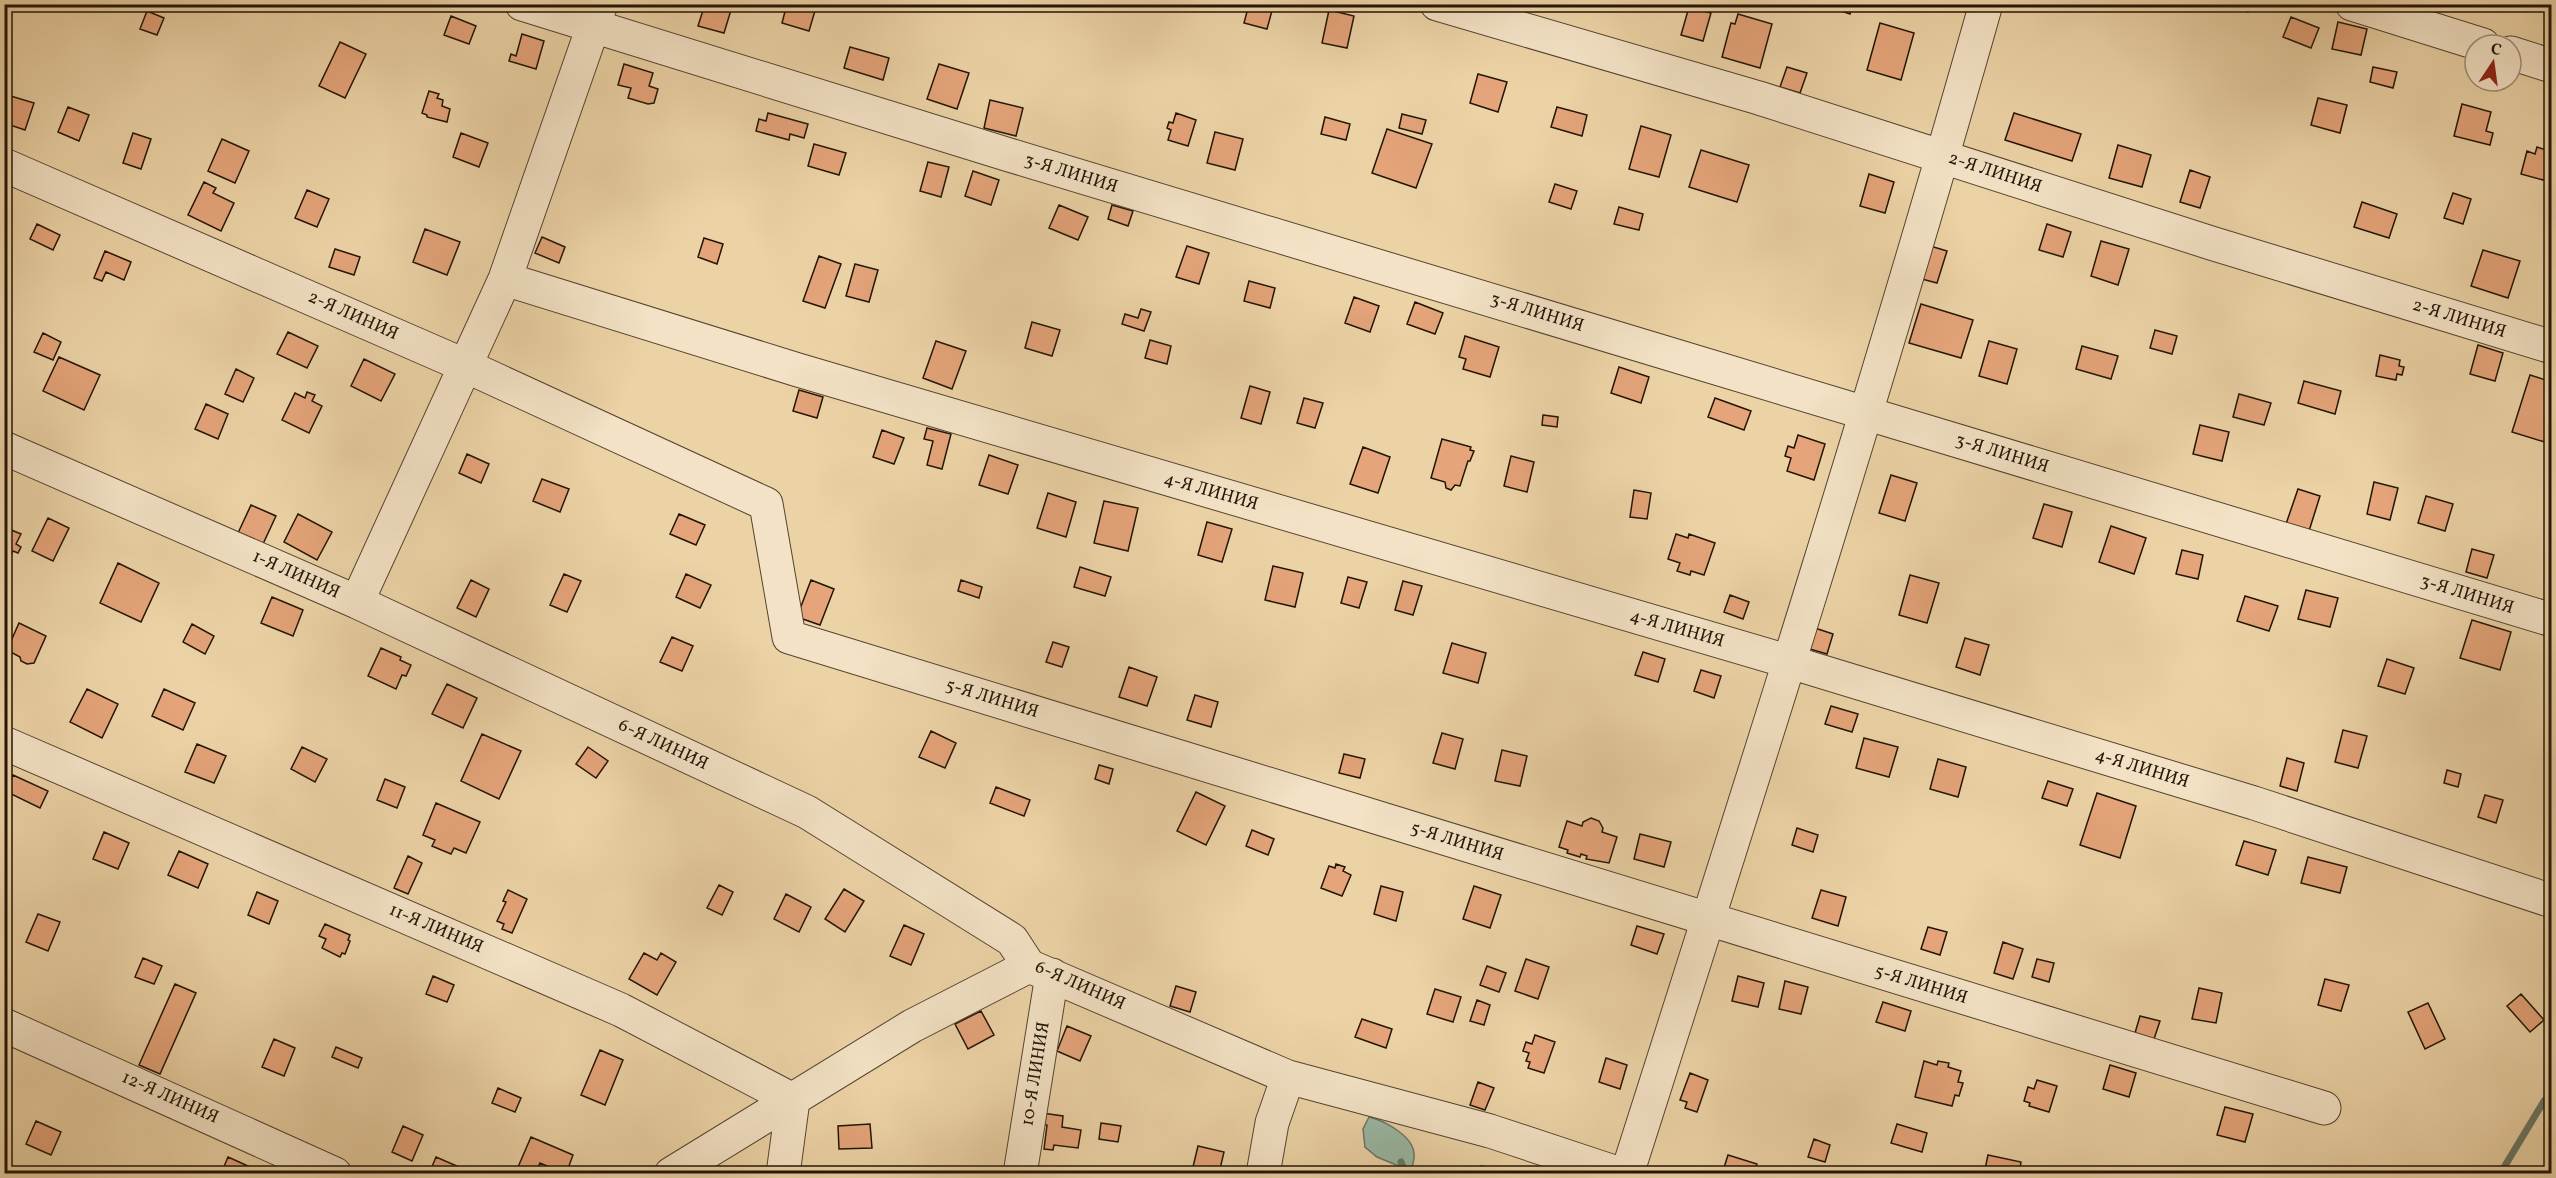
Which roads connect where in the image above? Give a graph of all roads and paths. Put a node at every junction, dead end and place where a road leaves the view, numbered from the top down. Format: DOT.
graph roads {
  1 [pos="522,4"];
  2 [pos="1437,4"];
  3 [pos="1986,4"];
  4 [pos="2352,4"];
  5 [pos="598,16"];
  6 [pos="2463,39"];
  7 [pos="2523,57"];
  8 [pos="2552,66"];
  9 [pos="1943,156"];
  10 [pos="4,165"];
  11 [pos="505,279"];
  12 [pos="2552,346"];
  13 [pos="466,366"];
  14 [pos="1865,412"];
  15 [pos="4,448"];
  16 [pos="699,473"];
  17 [pos="357,602"];
  18 [pos="2552,620"];
  19 [pos="1790,662"];
  20 [pos="584,708"];
  21 [pos="4,743"];
  22 [pos="2552,901"];
  23 [pos="1708,920"];
  24 [pos="1040,970"];
  25 [pos="4,1025"];
  26 [pos="1288,1077"];
  27 [pos="793,1100"];
  28 [pos="2324,1108"];
  29 [pos="335,1173"];
  30 [pos="671,1173"];
  31 [pos="783,1173"];
  32 [pos="1020,1173"];
  33 [pos="1263,1173"];
  34 [pos="1620,1173"];
  35 [pos="1627,1173"];
  1 -- 5 [label="street, 3-Я ЛИНИЯ"];
  2 -- 9 [label="street, 2-Я ЛИНИЯ"];
  3 -- 9 [label="street"];
  4 -- 6 [label="street"];
  5 -- 11 [label="street"];
  5 -- 14 [label="street, 3-Я ЛИНИЯ"];
  7 -- 8 [label="street"];
  9 -- 12 [label="street, 2-Я ЛИНИЯ"];
  9 -- 14 [label="street"];
  10 -- 13 [label="street, 2-Я ЛИНИЯ"];
  11 -- 13 [label="street"];
  11 -- 19 [label="street, 4-Я ЛИНИЯ"];
  13 -- 16 [label="street, 2-Я ЛИНИЯ"];
  13 -- 17 [label="street"];
  14 -- 18 [label="street, 3-Я ЛИНИЯ"];
  14 -- 19 [label="street"];
  15 -- 17 [label="street, 1-Я ЛИНИЯ"];
  16 -- 23 [label="street, 5-Я ЛИНИЯ"];
  17 -- 20 [label="street, 1-Я ЛИНИЯ"];
  19 -- 22 [label="street, 4-Я ЛИНИЯ"];
  19 -- 23 [label="street"];
  20 -- 24 [label="street, 6-Я ЛИНИЯ"];
  21 -- 27 [label="street, 11-Я ЛИНИЯ"];
  23 -- 28 [label="street, 5-Я ЛИНИЯ"];
  23 -- 35 [label="street"];
  24 -- 26 [label="street, 6-Я ЛИНИЯ"];
  24 -- 27 [label="street"];
  24 -- 32 [label="street, 10-Я ЛИНИЯ"];
  25 -- 29 [label="street, 12-Я ЛИНИЯ"];
  26 -- 33 [label="street"];
  26 -- 34 [label="street, 6-Я ЛИНИЯ"];
  27 -- 30 [label="street"];
  27 -- 31 [label="street"];
}
